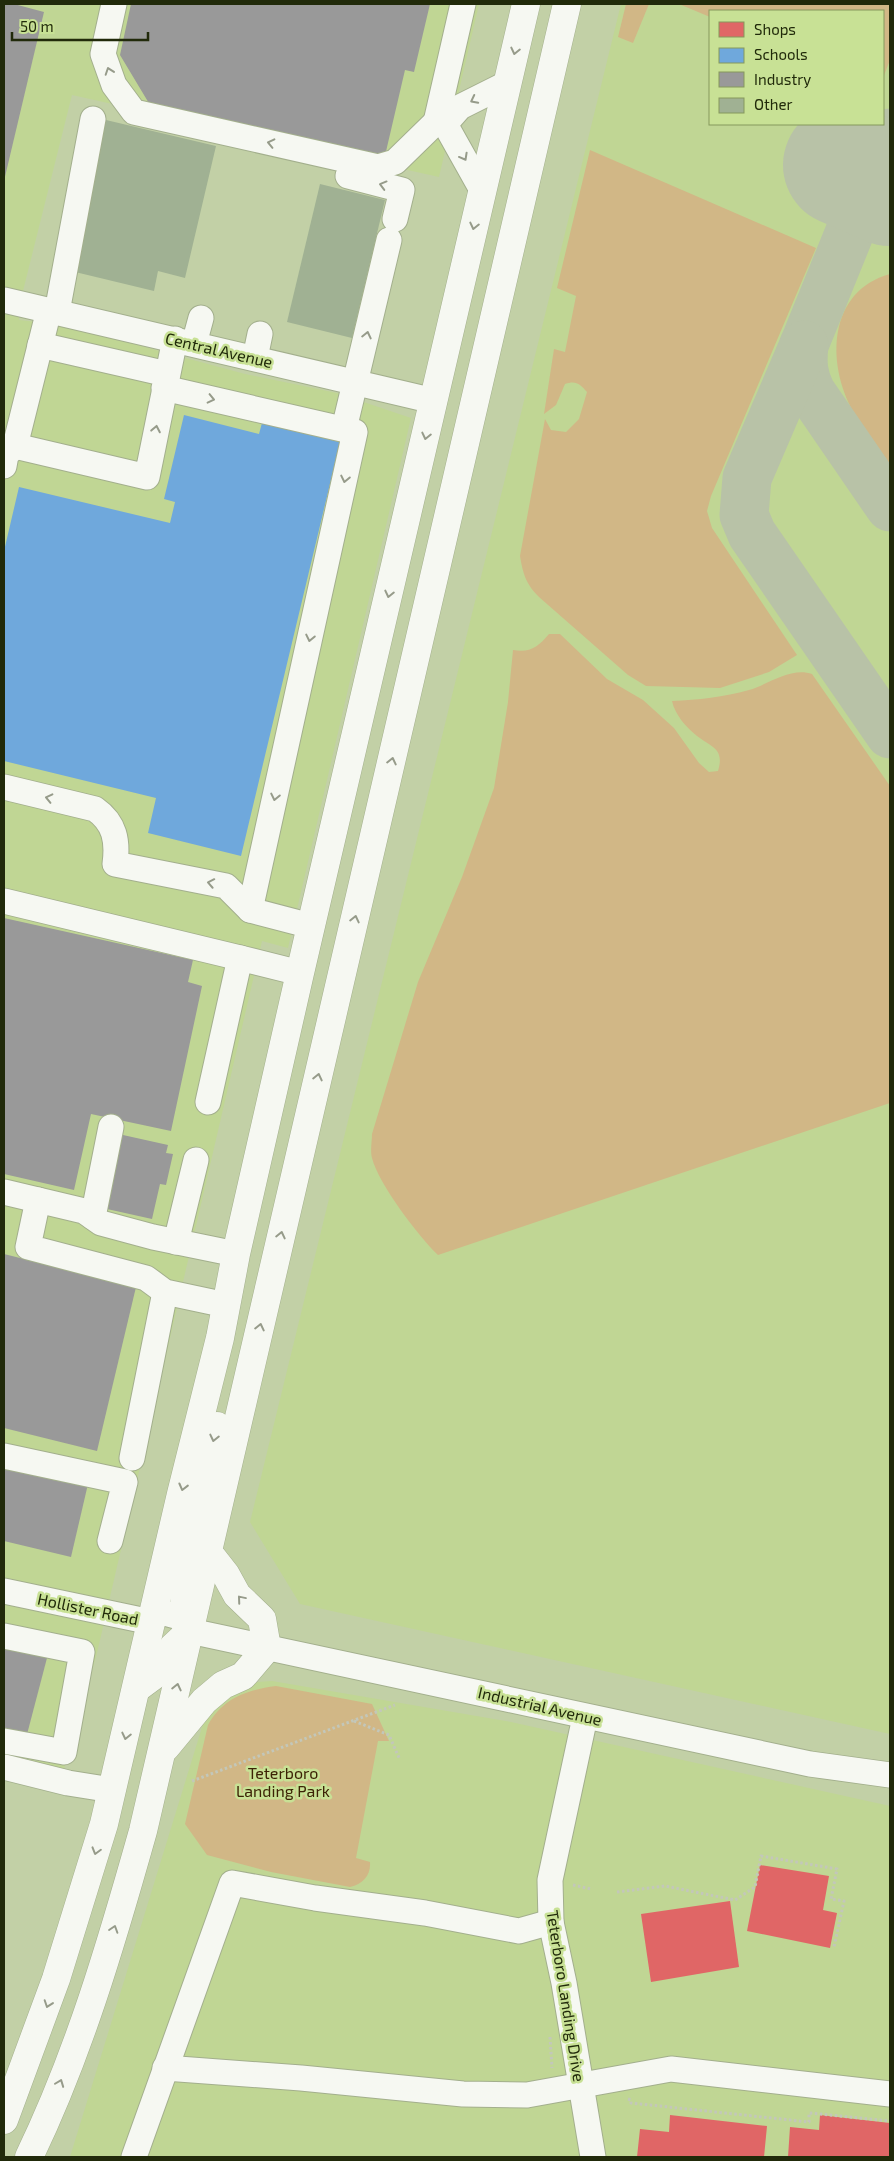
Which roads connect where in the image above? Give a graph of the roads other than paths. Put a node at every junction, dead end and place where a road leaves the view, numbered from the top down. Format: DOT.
graph roads {
  1 [pos="114,4"];
  2 [pos="463,4"];
  3 [pos="526,4"];
  4 [pos="567,4"];
  5 [pos="508,83"];
  6 [pos="93,118"];
  7 [pos="441,123"];
  8 [pos="299,163"];
  9 [pos="482,190"];
  10 [pos="4,300"];
  11 [pos="53,311"];
  12 [pos="201,318"];
  13 [pos="260,334"];
  14 [pos="184,342"];
  15 [pos="40,345"];
  16 [pos="255,358"];
  17 [pos="165,381"];
  18 [pos="356,382"];
  19 [pos="434,401"];
  20 [pos="344,429"];
  21 [pos="9,456"];
  22 [pos="4,787"];
  23 [pos="4,901"];
  24 [pos="250,910"];
  25 [pos="311,926"];
  26 [pos="240,958"];
  27 [pos="300,973"];
  28 [pos="208,1102"];
  29 [pos="111,1127"];
  30 [pos="196,1160"];
  31 [pos="4,1192"];
  32 [pos="38,1200"];
  33 [pos="93,1217"];
  34 [pos="176,1242"];
  35 [pos="236,1254"];
  36 [pos="165,1292"];
  37 [pos="226,1305"];
  38 [pos="220,1338"];
  39 [pos="4,1456"];
  40 [pos="132,1458"];
  41 [pos="110,1541"];
  42 [pos="208,1552"];
  43 [pos="4,1591"];
  44 [pos="151,1622"];
  45 [pos="190,1631"];
  46 [pos="4,1636"];
  47 [pos="267,1648"];
  48 [pos="137,1688"];
  49 [pos="586,1717"];
  50 [pos="4,1740"];
  51 [pos="162,1752"];
  52 [pos="4,1766"];
  53 [pos="890,1775"];
  54 [pos="112,1790"];
  55 [pos="551,1922"];
  56 [pos="165,2068"];
  57 [pos="580,2084"];
  58 [pos="890,2094"];
  59 [pos="4,2120"];
  60 [pos="43,2128"];
  61 [pos="29,2157"];
  62 [pos="41,2157"];
  63 [pos="134,2157"];
  64 [pos="593,2157"];
  7 -- 1 [label="street, one-way"];
  2 -- 7 [label="street"];
  3 -- 5 [label="highway, one-way"];
  42 -- 4 [label="highway, one-way"];
  5 -- 7 [label="street, one-way"];
  5 -- 9 [label="highway"];
  6 -- 11 [label="street"];
  7 -- 9 [label="street, one-way"];
  18 -- 8 [label="street, one-way"];
  9 -- 19 [label="highway, one-way"];
  10 -- 11 [label="street, Central Avenue"];
  11 -- 14 [label="street, Central Avenue"];
  11 -- 15 [label="street"];
  12 -- 14 [label="street"];
  13 -- 16 [label="street"];
  14 -- 16 [label="street, Central Avenue"];
  14 -- 17 [label="street"];
  15 -- 17 [label="street"];
  15 -- 21 [label="street"];
  16 -- 18 [label="street, Central Avenue"];
  17 -- 20 [label="street, one-way"];
  21 -- 17 [label="street, one-way"];
  18 -- 19 [label="street, Central Avenue"];
  18 -- 20 [label="street"];
  19 -- 25 [label="highway, one-way"];
  20 -- 24 [label="street, one-way"];
  24 -- 22 [label="street, one-way"];
  23 -- 26 [label="street"];
  24 -- 25 [label="street"];
  25 -- 27 [label="highway"];
  26 -- 27 [label="street"];
  26 -- 28 [label="street"];
  27 -- 35 [label="highway"];
  29 -- 33 [label="street"];
  30 -- 34 [label="street"];
  31 -- 32 [label="street"];
  32 -- 33 [label="street"];
  32 -- 36 [label="street"];
  33 -- 34 [label="street"];
  34 -- 35 [label="street"];
  35 -- 37 [label="highway"];
  36 -- 37 [label="street"];
  36 -- 40 [label="street"];
  37 -- 38 [label="highway"];
  38 -- 44 [label="highway, one-way"];
  38 -- 45 [label="highway, one-way"];
  39 -- 41 [label="street"];
  42 -- 45 [label="highway"];
  47 -- 42 [label="highway, one-way"];
  43 -- 44 [label="street, Hollister Road"];
  44 -- 45 [label="street, Hollister Road"];
  44 -- 48 [label="highway"];
  45 -- 47 [label="street, Industrial Avenue"];
  45 -- 48 [label="highway"];
  51 -- 45 [label="highway, one-way"];
  46 -- 50 [label="street"];
  47 -- 49 [label="street, Industrial Avenue"];
  47 -- 51 [label="highway"];
  48 -- 54 [label="highway, one-way"];
  49 -- 53 [label="street, Industrial Avenue"];
  49 -- 55 [label="street, Teterboro Landing Drive"];
  60 -- 51 [label="highway, one-way"];
  52 -- 54 [label="street"];
  54 -- 59 [label="highway, one-way"];
  55 -- 56 [label="street"];
  55 -- 57 [label="street, Teterboro Landing Drive"];
  56 -- 57 [label="street"];
  56 -- 63 [label="street"];
  57 -- 58 [label="street"];
  57 -- 64 [label="street, Teterboro Landing Drive"];
  60 -- 61 [label="highway"];
  60 -- 62 [label="highway"];
}
